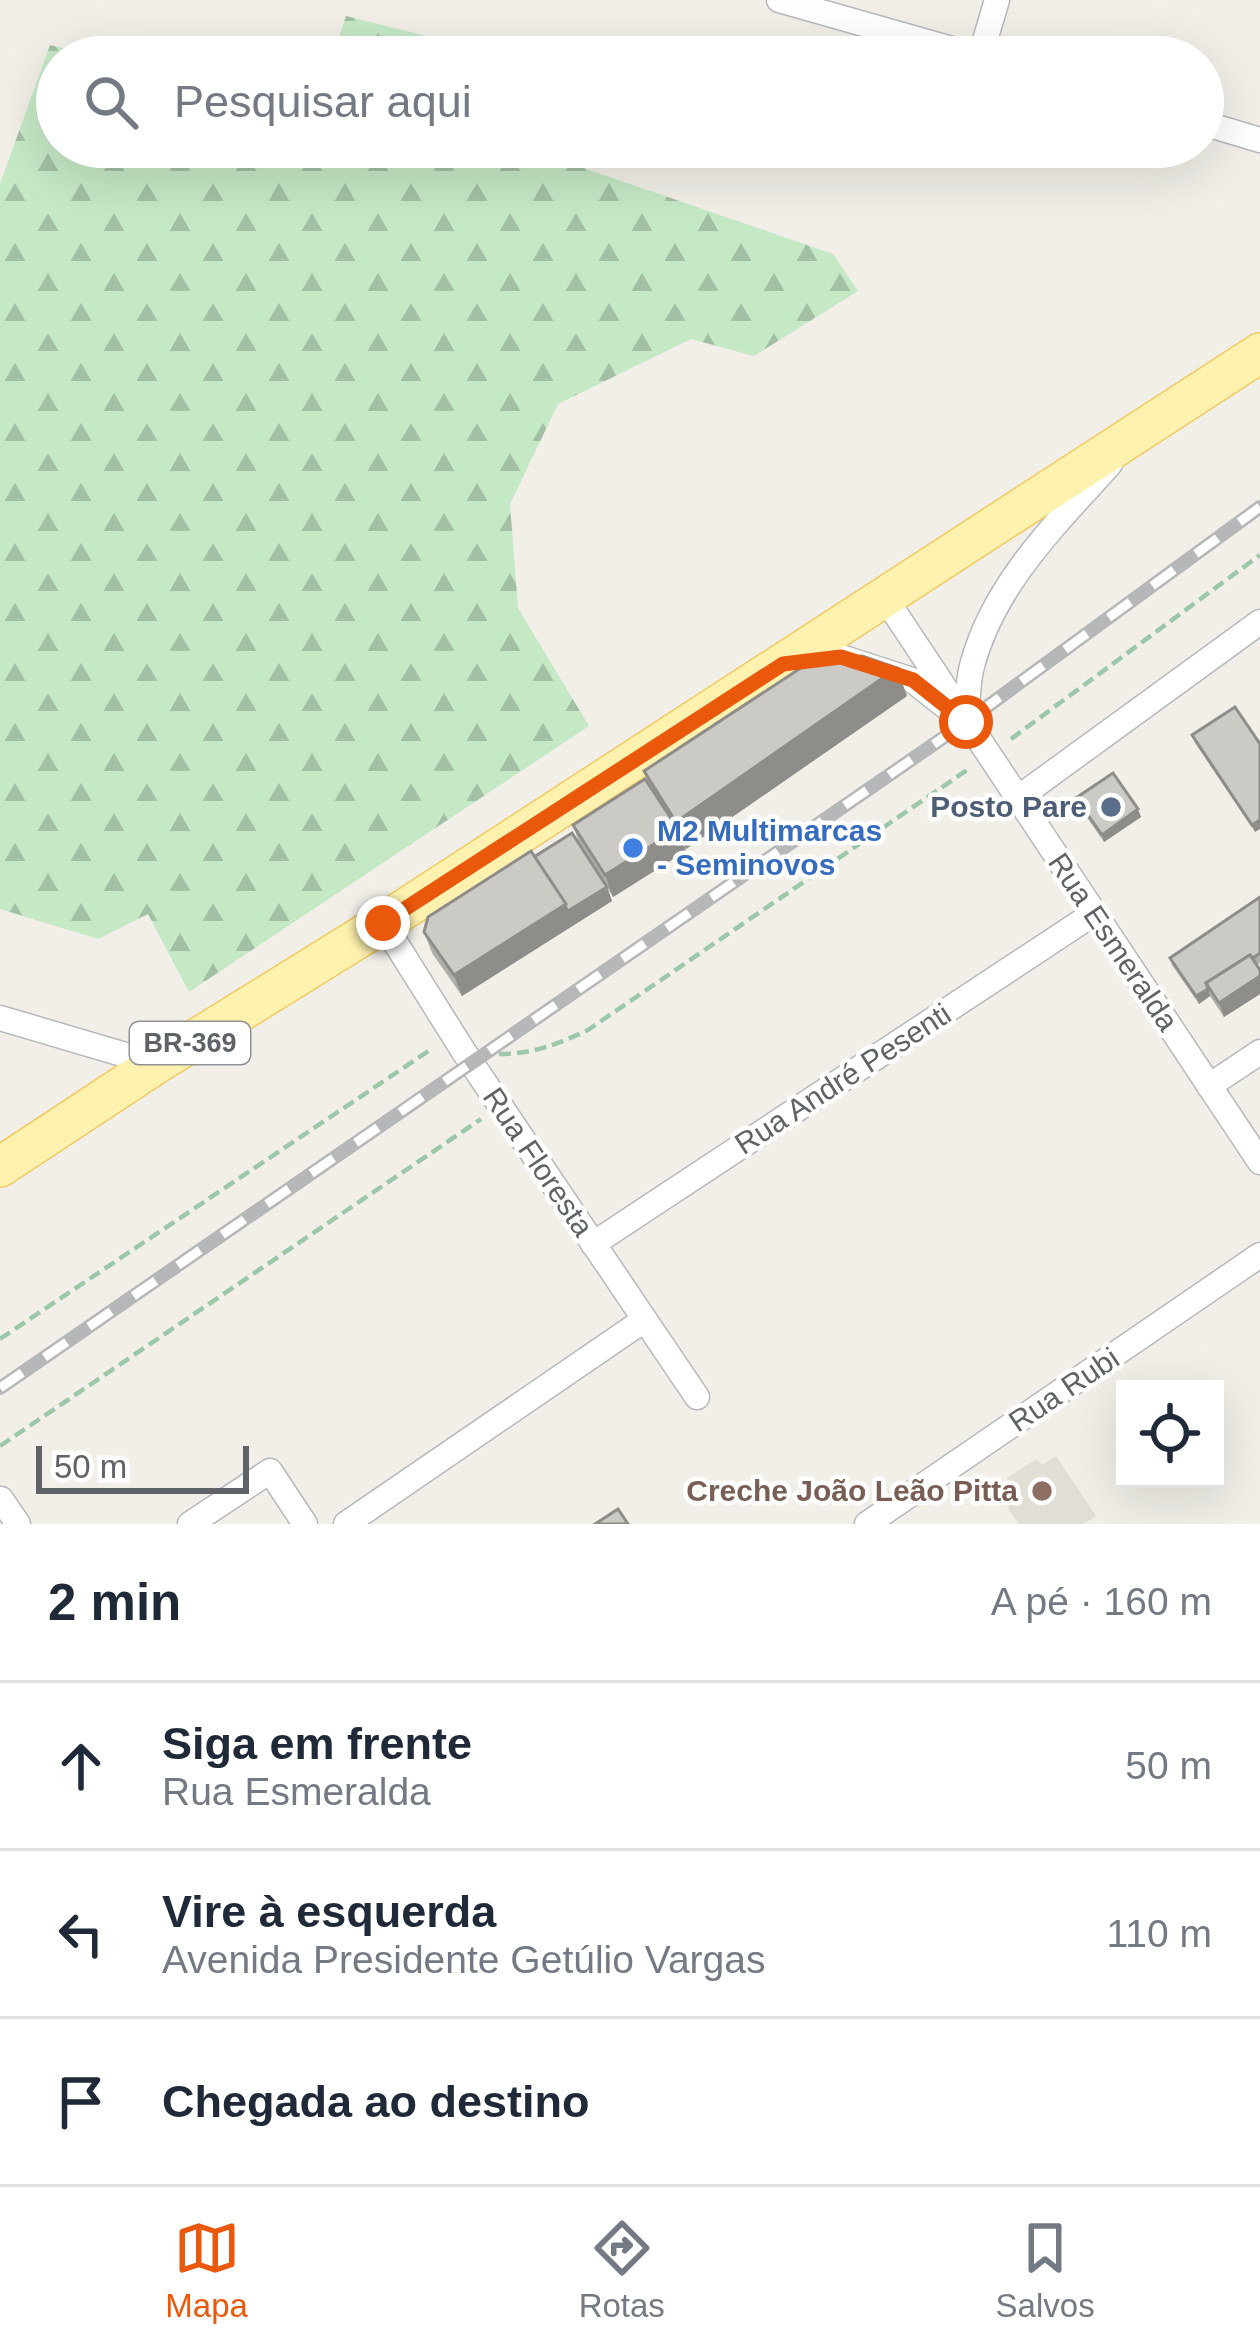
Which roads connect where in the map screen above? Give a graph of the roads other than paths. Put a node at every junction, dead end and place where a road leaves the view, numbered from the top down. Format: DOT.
graph roads {
  1 [pos="779,0"];
  2 [pos="997,0"];
  3 [pos="906,36"];
  4 [pos="986,36"];
  5 [pos="1224,129"];
  6 [pos="1260,140"];
  7 [pos="1260,353"];
  8 [pos="1139,431"];
  9 [pos="885,598"];
  10 [pos="1260,622"];
  11 [pos="783,664"];
  12 [pos="966,722"];
  13 [pos="1018,798"];
  14 [pos="1094,914"];
  15 [pos="383,923"];
  16 [pos="0,1018"];
  17 [pos="1260,1052"];
  18 [pos="156,1064"];
  19 [pos="1209,1086"];
  20 [pos="1260,1162"];
  21 [pos="0,1167"];
  22 [pos="593,1244"];
  23 [pos="1260,1256"];
  24 [pos="644,1320"];
  25 [pos="697,1397"];
  26 [pos="1,1498"];
  27 [pos="873,1522"];
  28 [pos="18,1524"];
  29 [pos="190,1524"];
  30 [pos="305,1524"];
  31 [pos="346,1524"];
  1 -- 3 [label="street"];
  2 -- 4 [label="street"];
  5 -- 6 [label="street"];
  7 -- 8 [label="main road, BR-369"];
  8 -- 9 [label="main road, BR-369"];
  8 -- 12 [label="street"];
  9 -- 11 [label="main road, BR-369"];
  9 -- 12 [label="street, Rua Esmeralda"];
  10 -- 13 [label="street"];
  11 -- 12 [label="street, Rua Esmeralda"];
  11 -- 15 [label="main road, BR-369"];
  12 -- 13 [label="street, Rua Esmeralda"];
  13 -- 14 [label="street, Rua Esmeralda"];
  14 -- 19 [label="street, Rua Esmeralda"];
  14 -- 22 [label="street, Rua André Pesenti"];
  15 -- 18 [label="main road, BR-369"];
  15 -- 22 [label="street, Rua Floresta"];
  16 -- 18 [label="street"];
  17 -- 19 [label="street"];
  18 -- 21 [label="main road, BR-369"];
  19 -- 20 [label="street, Rua Esmeralda"];
  22 -- 24 [label="street, Rua Floresta"];
  23 -- 27 [label="street, Rua Rubi"];
  24 -- 25 [label="street, Rua Floresta"];
  24 -- 31 [label="street"];
  26 -- 28 [label="street"];
  29 -- 30 [label="street"];
}
